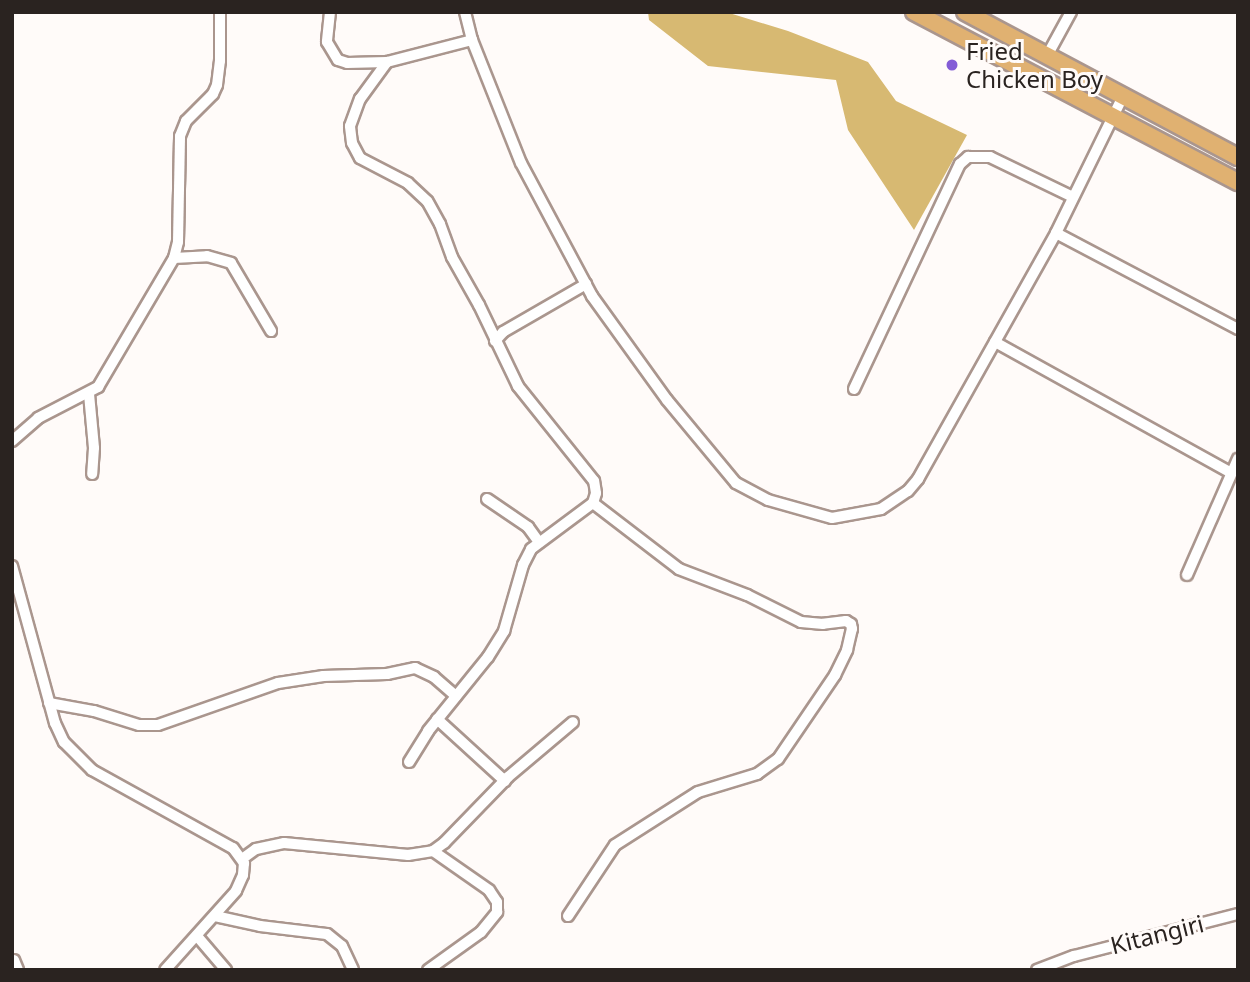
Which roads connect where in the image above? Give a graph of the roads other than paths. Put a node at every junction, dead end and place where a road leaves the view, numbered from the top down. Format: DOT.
graph roads {
  1 [pos="220,12"];
  2 [pos="330,12"];
  3 [pos="465,12"];
  4 [pos="914,12"];
  5 [pos="965,12"];
  6 [pos="1071,12"];
  7 [pos="472,40"];
  8 [pos="1048,54"];
  9 [pos="387,61"];
  10 [pos="1124,94"];
  11 [pos="1114,115"];
  12 [pos="1238,157"];
  13 [pos="1238,182"];
  14 [pos="1073,197"];
  15 [pos="1056,233"];
  16 [pos="174,258"];
  17 [pos="586,284"];
  18 [pos="1238,329"];
  19 [pos="271,331"];
  20 [pos="495,341"];
  21 [pos="995,342"];
  22 [pos="854,389"];
  23 [pos="89,394"];
  24 [pos="12,441"];
  25 [pos="1238,459"];
  26 [pos="1230,472"];
  27 [pos="92,474"];
  28 [pos="487,499"];
  29 [pos="593,503"];
  30 [pos="539,542"];
  31 [pos="12,566"];
  32 [pos="1187,575"];
  33 [pos="456,696"];
  34 [pos="48,703"];
  35 [pos="437,719"];
  36 [pos="573,722"];
  37 [pos="409,762"];
  38 [pos="505,781"];
  39 [pos="433,851"];
  40 [pos="242,859"];
  41 [pos="1238,914"];
  42 [pos="215,916"];
  43 [pos="568,916"];
  44 [pos="197,936"];
  45 [pos="165,970"];
  46 [pos="226,970"];
  47 [pos="353,970"];
  48 [pos="428,970"];
  49 [pos="1037,970"];
  1 -- 16 [label="street"];
  2 -- 9 [label="street"];
  3 -- 7 [label="street"];
  4 -- 11 [label="main road"];
  5 -- 8 [label="main road"];
  6 -- 8 [label="street"];
  7 -- 9 [label="street"];
  7 -- 17 [label="street"];
  8 -- 10 [label="main road"];
  9 -- 20 [label="street"];
  10 -- 11 [label="street"];
  10 -- 12 [label="main road"];
  11 -- 13 [label="main road"];
  11 -- 14 [label="street"];
  14 -- 15 [label="street"];
  14 -- 22 [label="street"];
  15 -- 18 [label="street"];
  15 -- 21 [label="street"];
  16 -- 19 [label="street"];
  16 -- 23 [label="street"];
  17 -- 20 [label="street"];
  17 -- 21 [label="street"];
  20 -- 29 [label="street"];
  21 -- 26 [label="street"];
  23 -- 24 [label="street"];
  23 -- 27 [label="street"];
  25 -- 26 [label="street"];
  26 -- 32 [label="street"];
  28 -- 30 [label="street"];
  29 -- 30 [label="street"];
  29 -- 43 [label="street"];
  30 -- 33 [label="street"];
  31 -- 34 [label="street"];
  33 -- 34 [label="street"];
  33 -- 35 [label="street"];
  34 -- 40 [label="street"];
  35 -- 37 [label="street"];
  35 -- 38 [label="street"];
  36 -- 38 [label="street"];
  38 -- 39 [label="street"];
  39 -- 40 [label="street"];
  39 -- 48 [label="street"];
  40 -- 42 [label="street"];
  41 -- 49 [label="street, Kitangiri"];
  42 -- 44 [label="street"];
  42 -- 47 [label="street"];
  44 -- 45 [label="street"];
  44 -- 46 [label="street"];
}
